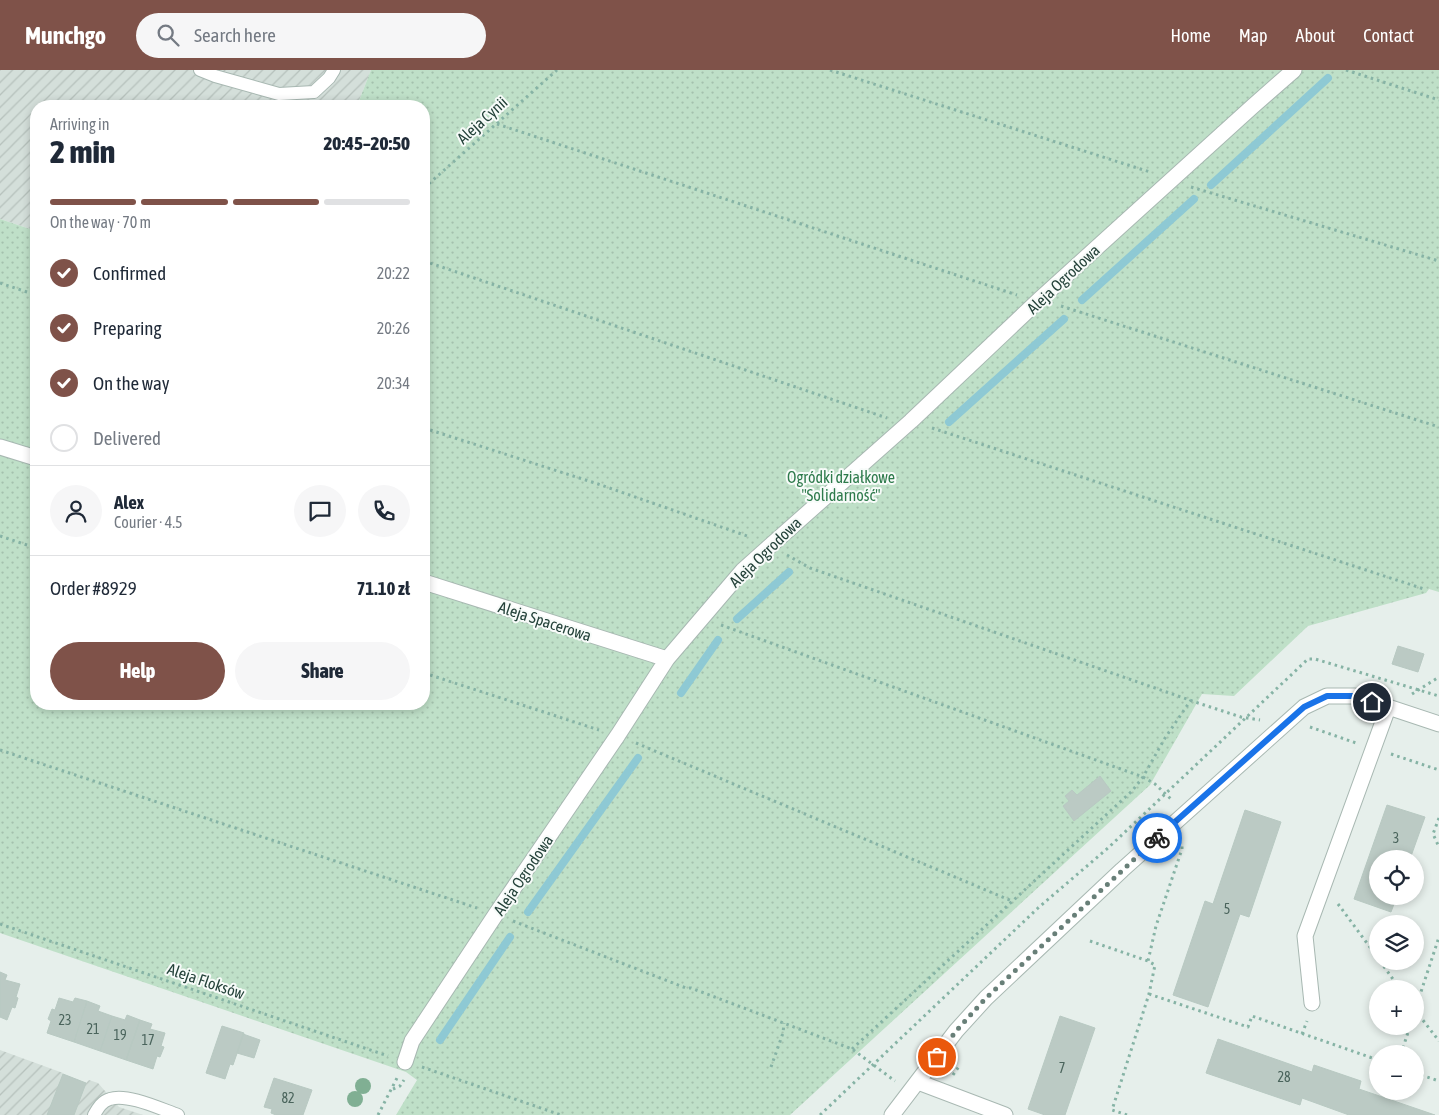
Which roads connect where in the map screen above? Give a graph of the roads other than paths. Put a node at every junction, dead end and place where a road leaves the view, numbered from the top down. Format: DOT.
graph roads {
  1 [pos="200,70"];
  2 [pos="334,70"];
  3 [pos="1294,70"];
  4 [pos="0,447"];
  5 [pos="30,456"];
  6 [pos="430,584"];
  7 [pos="667,659"];
  8 [pos="1388,708"];
  9 [pos="1439,724"];
  10 [pos="1312,1003"];
  11 [pos="405,1062"];
  12 [pos="918,1082"];
  13 [pos="94,1115"];
  14 [pos="178,1115"];
  15 [pos="892,1115"];
  16 [pos="1005,1115"];
  1 -- 2 [label="lane"];
  3 -- 7 [label="street, Aleja Ogrodowa"];
  4 -- 5 [label="street"];
  6 -- 7 [label="street, Aleja Spacerowa"];
  7 -- 11 [label="street, Aleja Ogrodowa"];
  8 -- 9 [label="street"];
  8 -- 10 [label="street"];
  8 -- 12 [label="street"];
  12 -- 15 [label="street"];
  12 -- 16 [label="street"];
  13 -- 14 [label="lane"];
}
